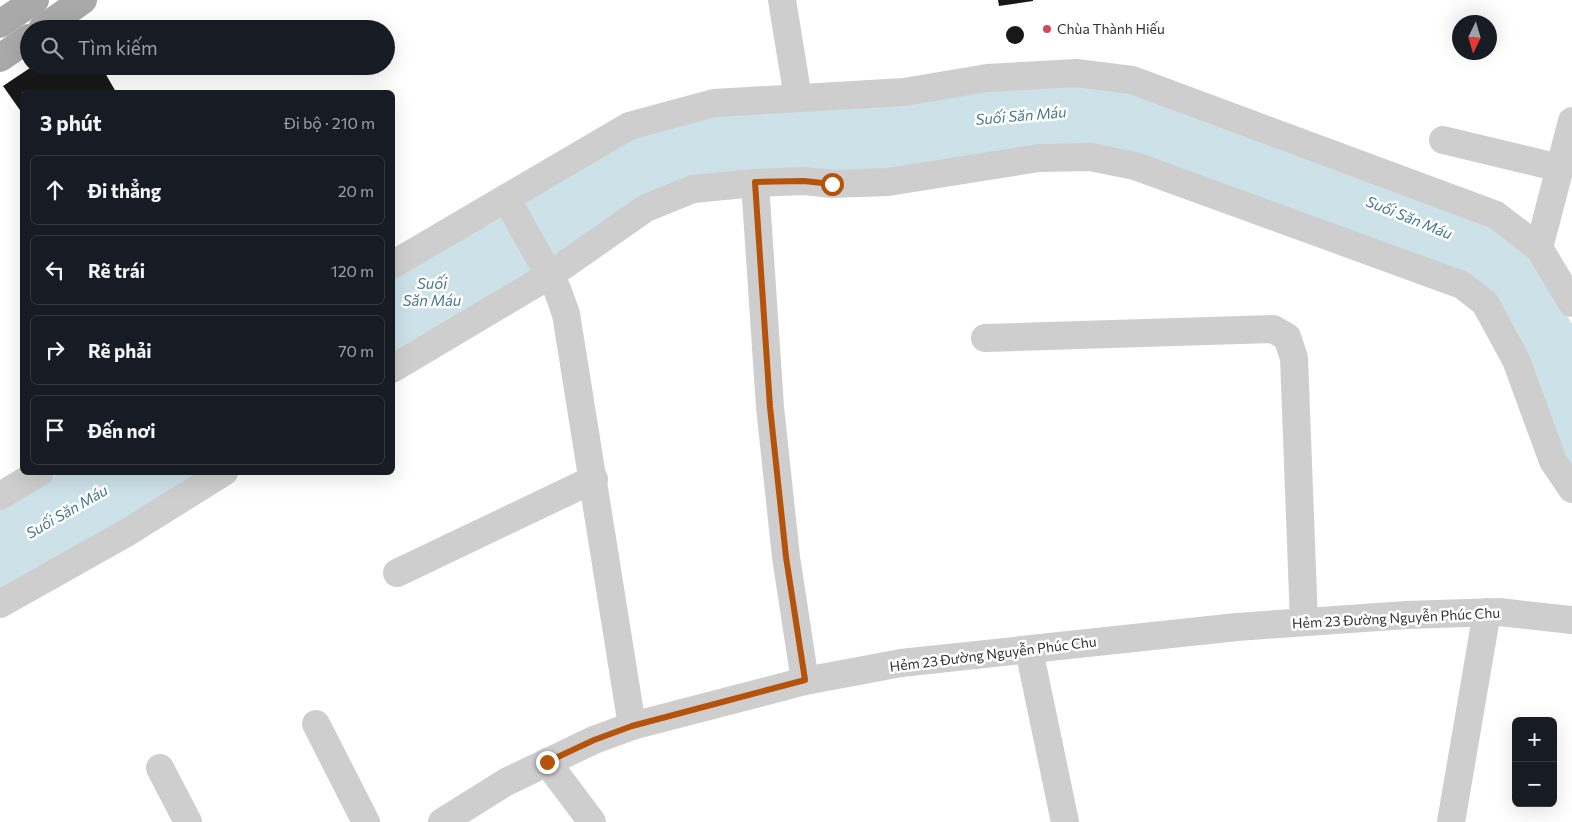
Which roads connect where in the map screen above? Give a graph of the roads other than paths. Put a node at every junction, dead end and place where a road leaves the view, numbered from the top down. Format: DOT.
graph roads {
  1 [pos="35,0"];
  2 [pos="83,0"];
  3 [pos="782,0"];
  4 [pos="55,20"];
  5 [pos="0,24"];
  6 [pos="20,44"];
  7 [pos="0,58"];
  8 [pos="798,98"];
  9 [pos="1572,121"];
  10 [pos="1443,140"];
  11 [pos="1560,168"];
  12 [pos="755,182"];
  13 [pos="506,198"];
  14 [pos="1539,248"];
  15 [pos="395,263"];
  16 [pos="550,276"];
  17 [pos="1572,303"];
  18 [pos="985,338"];
  19 [pos="395,367"];
  20 [pos="35,475"];
  21 [pos="219,475"];
  22 [pos="594,479"];
  23 [pos="1572,489"];
  24 [pos="0,496"];
  25 [pos="397,573"];
  26 [pos="0,604"];
  27 [pos="1487,612"];
  28 [pos="1572,620"];
  29 [pos="1304,622"];
  30 [pos="1029,650"];
  31 [pos="805,680"];
  32 [pos="316,724"];
  33 [pos="632,726"];
  34 [pos="547,762"];
  35 [pos="160,768"];
  36 [pos="188,822"];
  37 [pos="366,822"];
  38 [pos="442,822"];
  39 [pos="592,822"];
  40 [pos="1065,822"];
  41 [pos="1451,822"];
  1 -- 5 [label="main road"];
  2 -- 4 [label="main road"];
  3 -- 8 [label="street"];
  6 -- 7 [label="main road"];
  8 -- 13 [label="street"];
  8 -- 14 [label="street"];
  9 -- 11 [label="street"];
  10 -- 11 [label="street"];
  11 -- 14 [label="street"];
  12 -- 16 [label="street"];
  12 -- 23 [label="street"];
  12 -- 31 [label="street"];
  13 -- 15 [label="street"];
  13 -- 16 [label="street"];
  14 -- 17 [label="street"];
  16 -- 19 [label="street"];
  16 -- 22 [label="street"];
  18 -- 29 [label="street"];
  20 -- 24 [label="street"];
  21 -- 26 [label="street"];
  22 -- 25 [label="street"];
  22 -- 33 [label="street"];
  27 -- 28 [label="street, Hẻm 23 Đường Nguyễn Phúc Chu"];
  27 -- 29 [label="street, Hẻm 23 Đường Nguyễn Phúc Chu"];
  27 -- 41 [label="street"];
  29 -- 30 [label="street, Hẻm 23 Đường Nguyễn Phúc Chu"];
  30 -- 31 [label="street, Hẻm 23 Đường Nguyễn Phúc Chu"];
  30 -- 40 [label="street"];
  31 -- 33 [label="street, Hẻm 23 Đường Nguyễn Phúc Chu"];
  32 -- 37 [label="street"];
  33 -- 34 [label="street, Hẻm 23 Đường Nguyễn Phúc Chu"];
  34 -- 38 [label="street, Hẻm 23 Đường Nguyễn Phúc Chu"];
  34 -- 39 [label="street"];
  35 -- 36 [label="street"];
}
